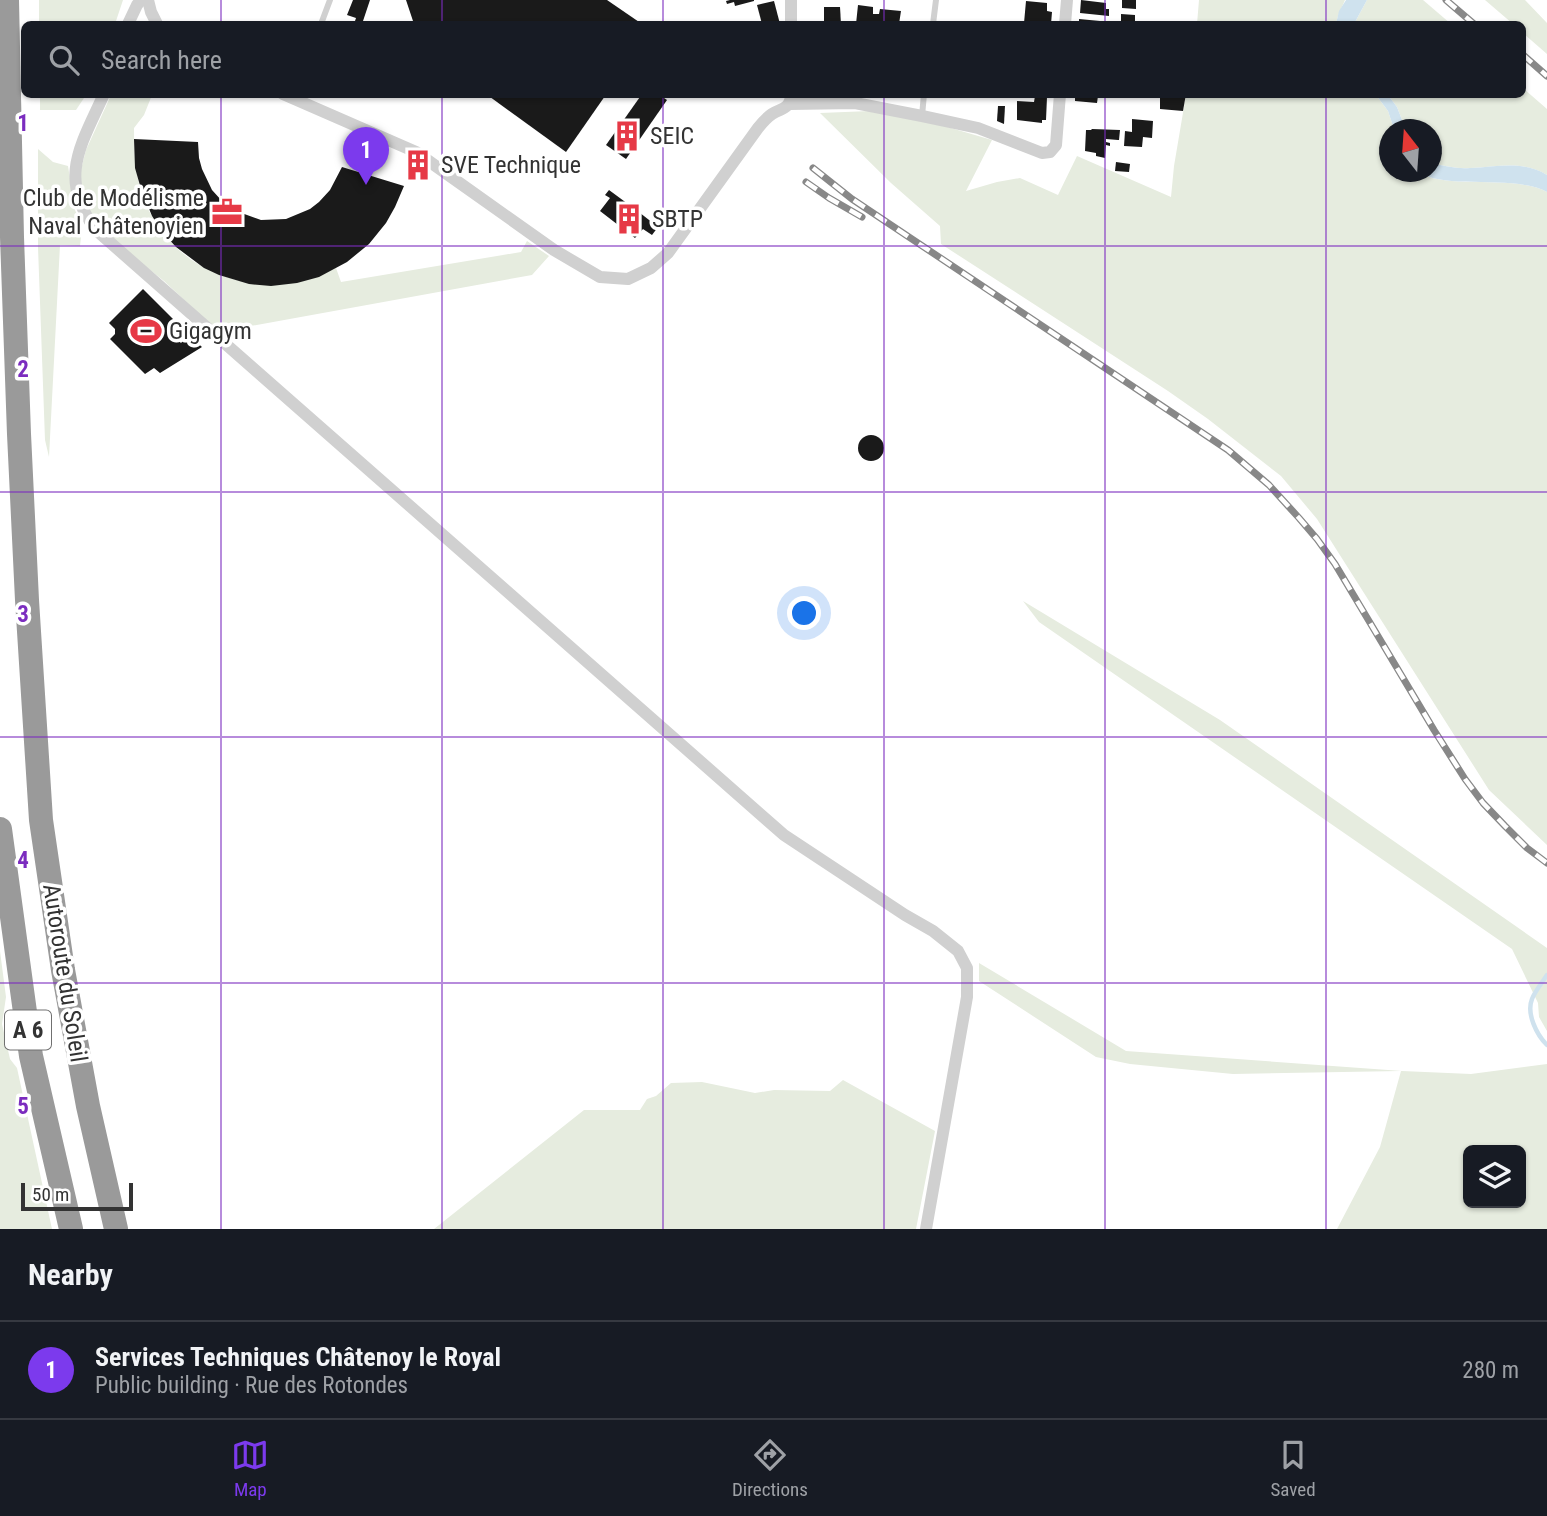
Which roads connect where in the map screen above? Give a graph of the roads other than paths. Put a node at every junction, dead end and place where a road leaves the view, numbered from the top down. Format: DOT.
graph roads {
  1 [pos="6,0"];
  2 [pos="141,0"];
  3 [pos="148,0"];
  4 [pos="330,0"];
  5 [pos="790,0"];
  6 [pos="936,0"];
  7 [pos="1067,0"];
  8 [pos="129,21"];
  9 [pos="156,21"];
  10 [pos="322,21"];
  11 [pos="791,21"];
  12 [pos="933,21"];
  13 [pos="1065,21"];
  14 [pos="102,98"];
  15 [pos="294,98"];
  16 [pos="924,98"];
  17 [pos="1060,98"];
  18 [pos="791,99"];
  19 [pos="922,116"];
  20 [pos="0,829"];
  21 [pos="71,1229"];
  22 [pos="116,1229"];
  23 [pos="926,1229"];
  1 -- 22 [label="highway, Autoroute du Soleil / A 6"];
  2 -- 8 [label="street"];
  3 -- 9 [label="street"];
  4 -- 10 [label="lane"];
  5 -- 11 [label="street"];
  6 -- 12 [label="lane"];
  7 -- 13 [label="street"];
  14 -- 23 [label="street"];
  15 -- 18 [label="street"];
  16 -- 19 [label="lane"];
  17 -- 19 [label="street"];
  18 -- 19 [label="street"];
  20 -- 21 [label="highway, Autoroute du Soleil / A 6"];
}
